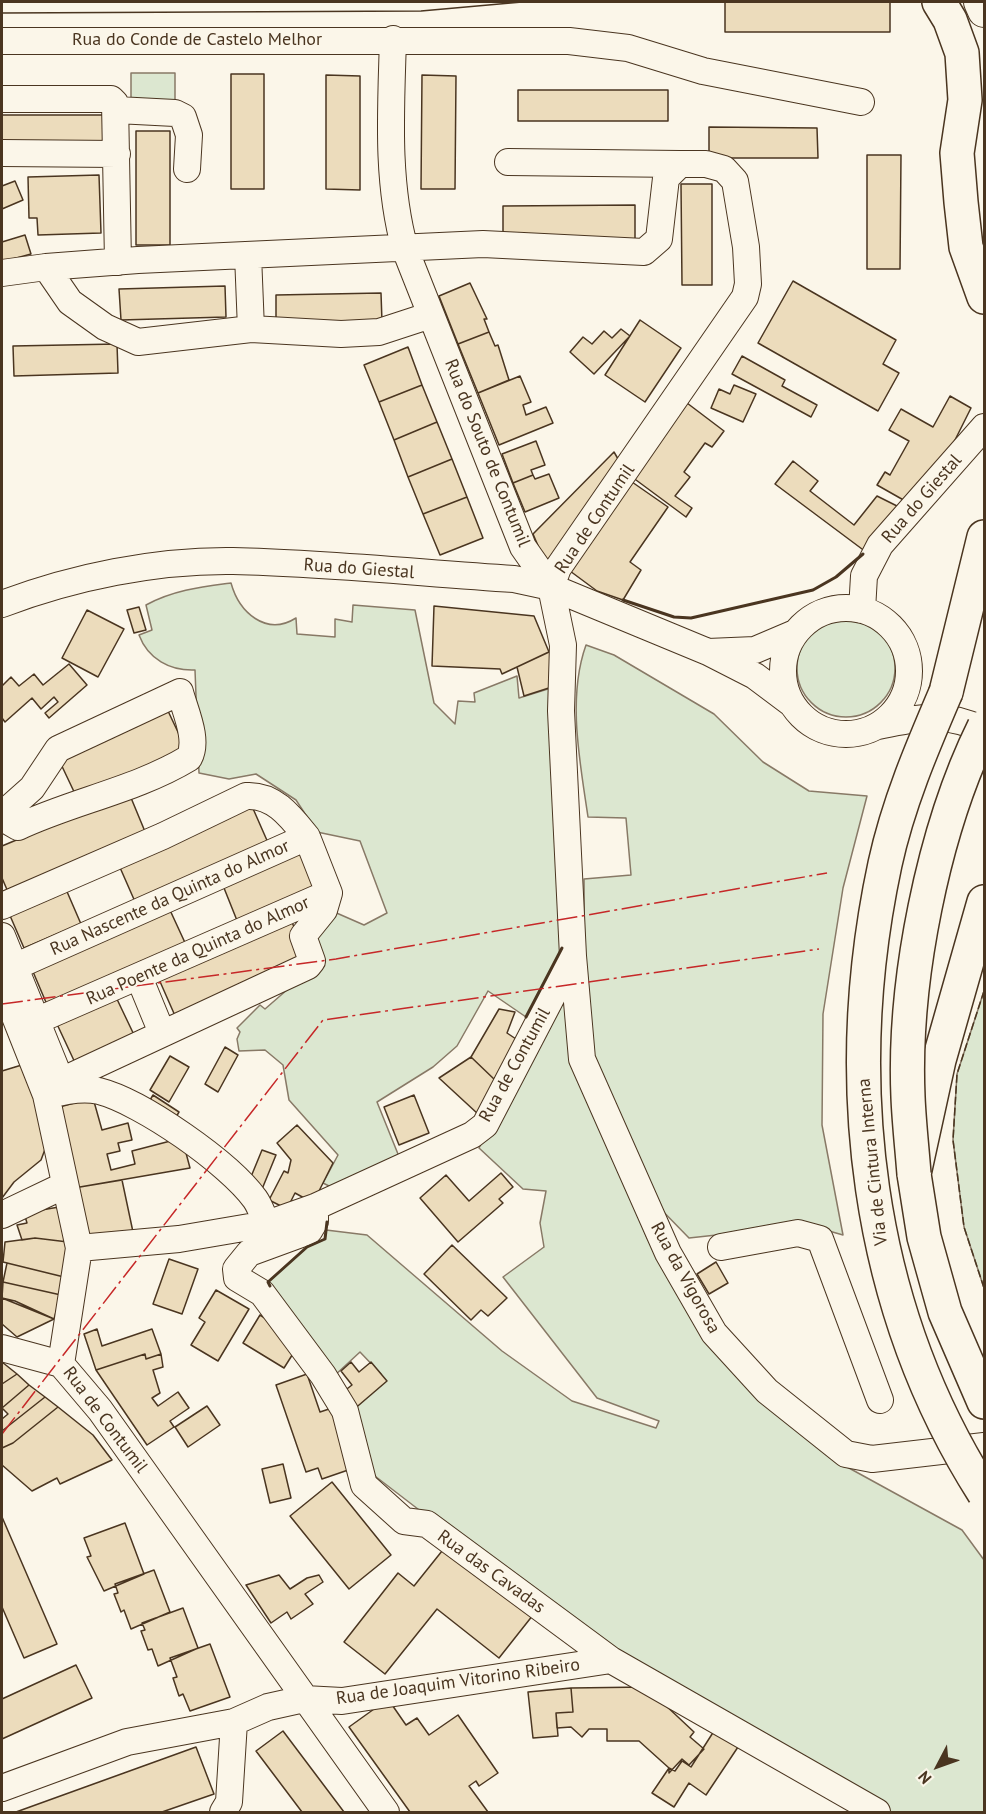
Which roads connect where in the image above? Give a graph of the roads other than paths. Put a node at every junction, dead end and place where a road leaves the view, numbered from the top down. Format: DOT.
graph roads {
  1 [pos="939,2"];
  2 [pos="980,2"];
  3 [pos="984,11"];
  4 [pos="393,39"];
  5 [pos="2,41"];
  6 [pos="2,99"];
  7 [pos="861,102"];
  8 [pos="117,110"];
  9 [pos="2,153"];
  10 [pos="117,154"];
  11 [pos="508,162"];
  12 [pos="680,164"];
  13 [pos="187,169"];
  14 [pos="405,249"];
  15 [pos="248,255"];
  16 [pos="118,262"];
  17 [pos="46,267"];
  18 [pos="2,273"];
  19 [pos="984,297"];
  20 [pos="431,315"];
  21 [pos="251,329"];
  22 [pos="984,427"];
  23 [pos="984,537"];
  24 [pos="551,587"];
  25 [pos="2,604"];
  26 [pos="862,610"];
  27 [pos="984,615"];
  28 [pos="795,633"];
  29 [pos="708,652"];
  30 [pos="909,663"];
  31 [pos="791,703"];
  32 [pos="967,718"];
  33 [pos="878,726"];
  34 [pos="984,747"];
  35 [pos="3,812"];
  36 [pos="307,837"];
  37 [pos="329,893"];
  38 [pos="984,902"];
  39 [pos="2,906"];
  40 [pos="2,936"];
  41 [pos="573,956"];
  42 [pos="7,976"];
  43 [pos="139,977"];
  44 [pos="36,1021"];
  45 [pos="162,1033"];
  46 [pos="57,1089"];
  47 [pos="914,1174"];
  48 [pos="65,1185"];
  49 [pos="315,1207"];
  50 [pos="2,1215"];
  51 [pos="267,1224"];
  52 [pos="721,1247"];
  53 [pos="79,1248"];
  54 [pos="2,1348"];
  55 [pos="61,1364"];
  56 [pos="880,1400"];
  57 [pos="984,1402"];
  58 [pos="984,1446"];
  59 [pos="984,1493"];
  60 [pos="611,1660"];
  61 [pos="304,1699"];
  62 [pos="234,1722"];
  63 [pos="2,1788"];
  64 [pos="223,1812"];
  65 [pos="386,1812"];
  66 [pos="877,1812"];
  1 -- 19 [label="highway"];
  2 -- 3 [label="main road"];
  4 -- 5 [label="street, Rua do Conde de Castelo Melhor"];
  4 -- 7 [label="street, Rua do Conde de Castelo Melhor"];
  4 -- 14 [label="street"];
  6 -- 8 [label="street"];
  8 -- 10 [label="street"];
  8 -- 13 [label="street"];
  9 -- 10 [label="street"];
  10 -- 16 [label="street"];
  11 -- 12 [label="street, Rua de Contumil"];
  12 -- 14 [label="street"];
  12 -- 24 [label="street, Rua de Contumil"];
  14 -- 15 [label="street"];
  14 -- 20 [label="street, Rua do Souto de Contumil"];
  15 -- 16 [label="street"];
  15 -- 21 [label="street"];
  16 -- 17 [label="street"];
  17 -- 18 [label="street"];
  17 -- 21 [label="street"];
  20 -- 21 [label="street"];
  20 -- 24 [label="street, Rua do Souto de Contumil"];
  22 -- 26 [label="street, Rua do Giestal"];
  23 -- 32 [label="highway"];
  24 -- 25 [label="street, Rua do Giestal"];
  24 -- 29 [label="street, Rua do Giestal"];
  24 -- 41 [label="street, Rua de Contumil"];
  26 -- 28 [label="street"];
  26 -- 30 [label="street"];
  27 -- 32 [label="highway, Via de Cintura Interna"];
  28 -- 29 [label="street, Rua do Giestal"];
  28 -- 31 [label="street"];
  29 -- 31 [label="street, Rua do Giestal"];
  30 -- 32 [label="street"];
  30 -- 33 [label="street"];
  31 -- 33 [label="street"];
  32 -- 33 [label="street"];
  32 -- 34 [label="street"];
  32 -- 47 [label="highway, Via de Cintura Interna, bridge"];
  32 -- 59 [label="highway, Via de Cintura Interna, bridge"];
  35 -- 35 [label="street"];
  36 -- 37 [label="street"];
  36 -- 39 [label="street, Rua Nascente da Quinta do Almor"];
  36 -- 42 [label="street, Rua Nascente da Quinta do Almor"];
  37 -- 43 [label="street, Rua Poente da Quinta do Almor"];
  37 -- 45 [label="street, Rua Poente da Quinta do Almor"];
  38 -- 47 [label="highway, bridge"];
  40 -- 42 [label="street"];
  41 -- 49 [label="street, Rua de Contumil"];
  41 -- 58 [label="street, Rua da Vigorosa"];
  42 -- 44 [label="street"];
  42 -- 46 [label="street"];
  43 -- 44 [label="street, Rua Poente da Quinta do Almor"];
  43 -- 45 [label="street"];
  44 -- 46 [label="street"];
  45 -- 46 [label="street, Rua Poente da Quinta do Almor"];
  46 -- 48 [label="street"];
  46 -- 51 [label="street"];
  47 -- 57 [label="highway, Via de Cintura Interna"];
  48 -- 50 [label="street"];
  48 -- 53 [label="street"];
  49 -- 51 [label="street, Rua de Contumil"];
  49 -- 60 [label="street, Rua das Cavadas"];
  51 -- 53 [label="street, Rua de Contumil"];
  52 -- 56 [label="street"];
  53 -- 55 [label="street, Rua de Contumil"];
  54 -- 55 [label="street"];
  55 -- 61 [label="street, Rua de Contumil"];
  60 -- 61 [label="street, Rua de Joaquim Vitorino Ribeiro"];
  60 -- 66 [label="street, Rua das Cavadas"];
  61 -- 62 [label="street, Rua de Joaquim Vitorino Ribeiro"];
  61 -- 65 [label="street, Rua de Contumil"];
  62 -- 63 [label="street, Rua de Joaquim Vitorino Ribeiro"];
  62 -- 64 [label="street"];
}
